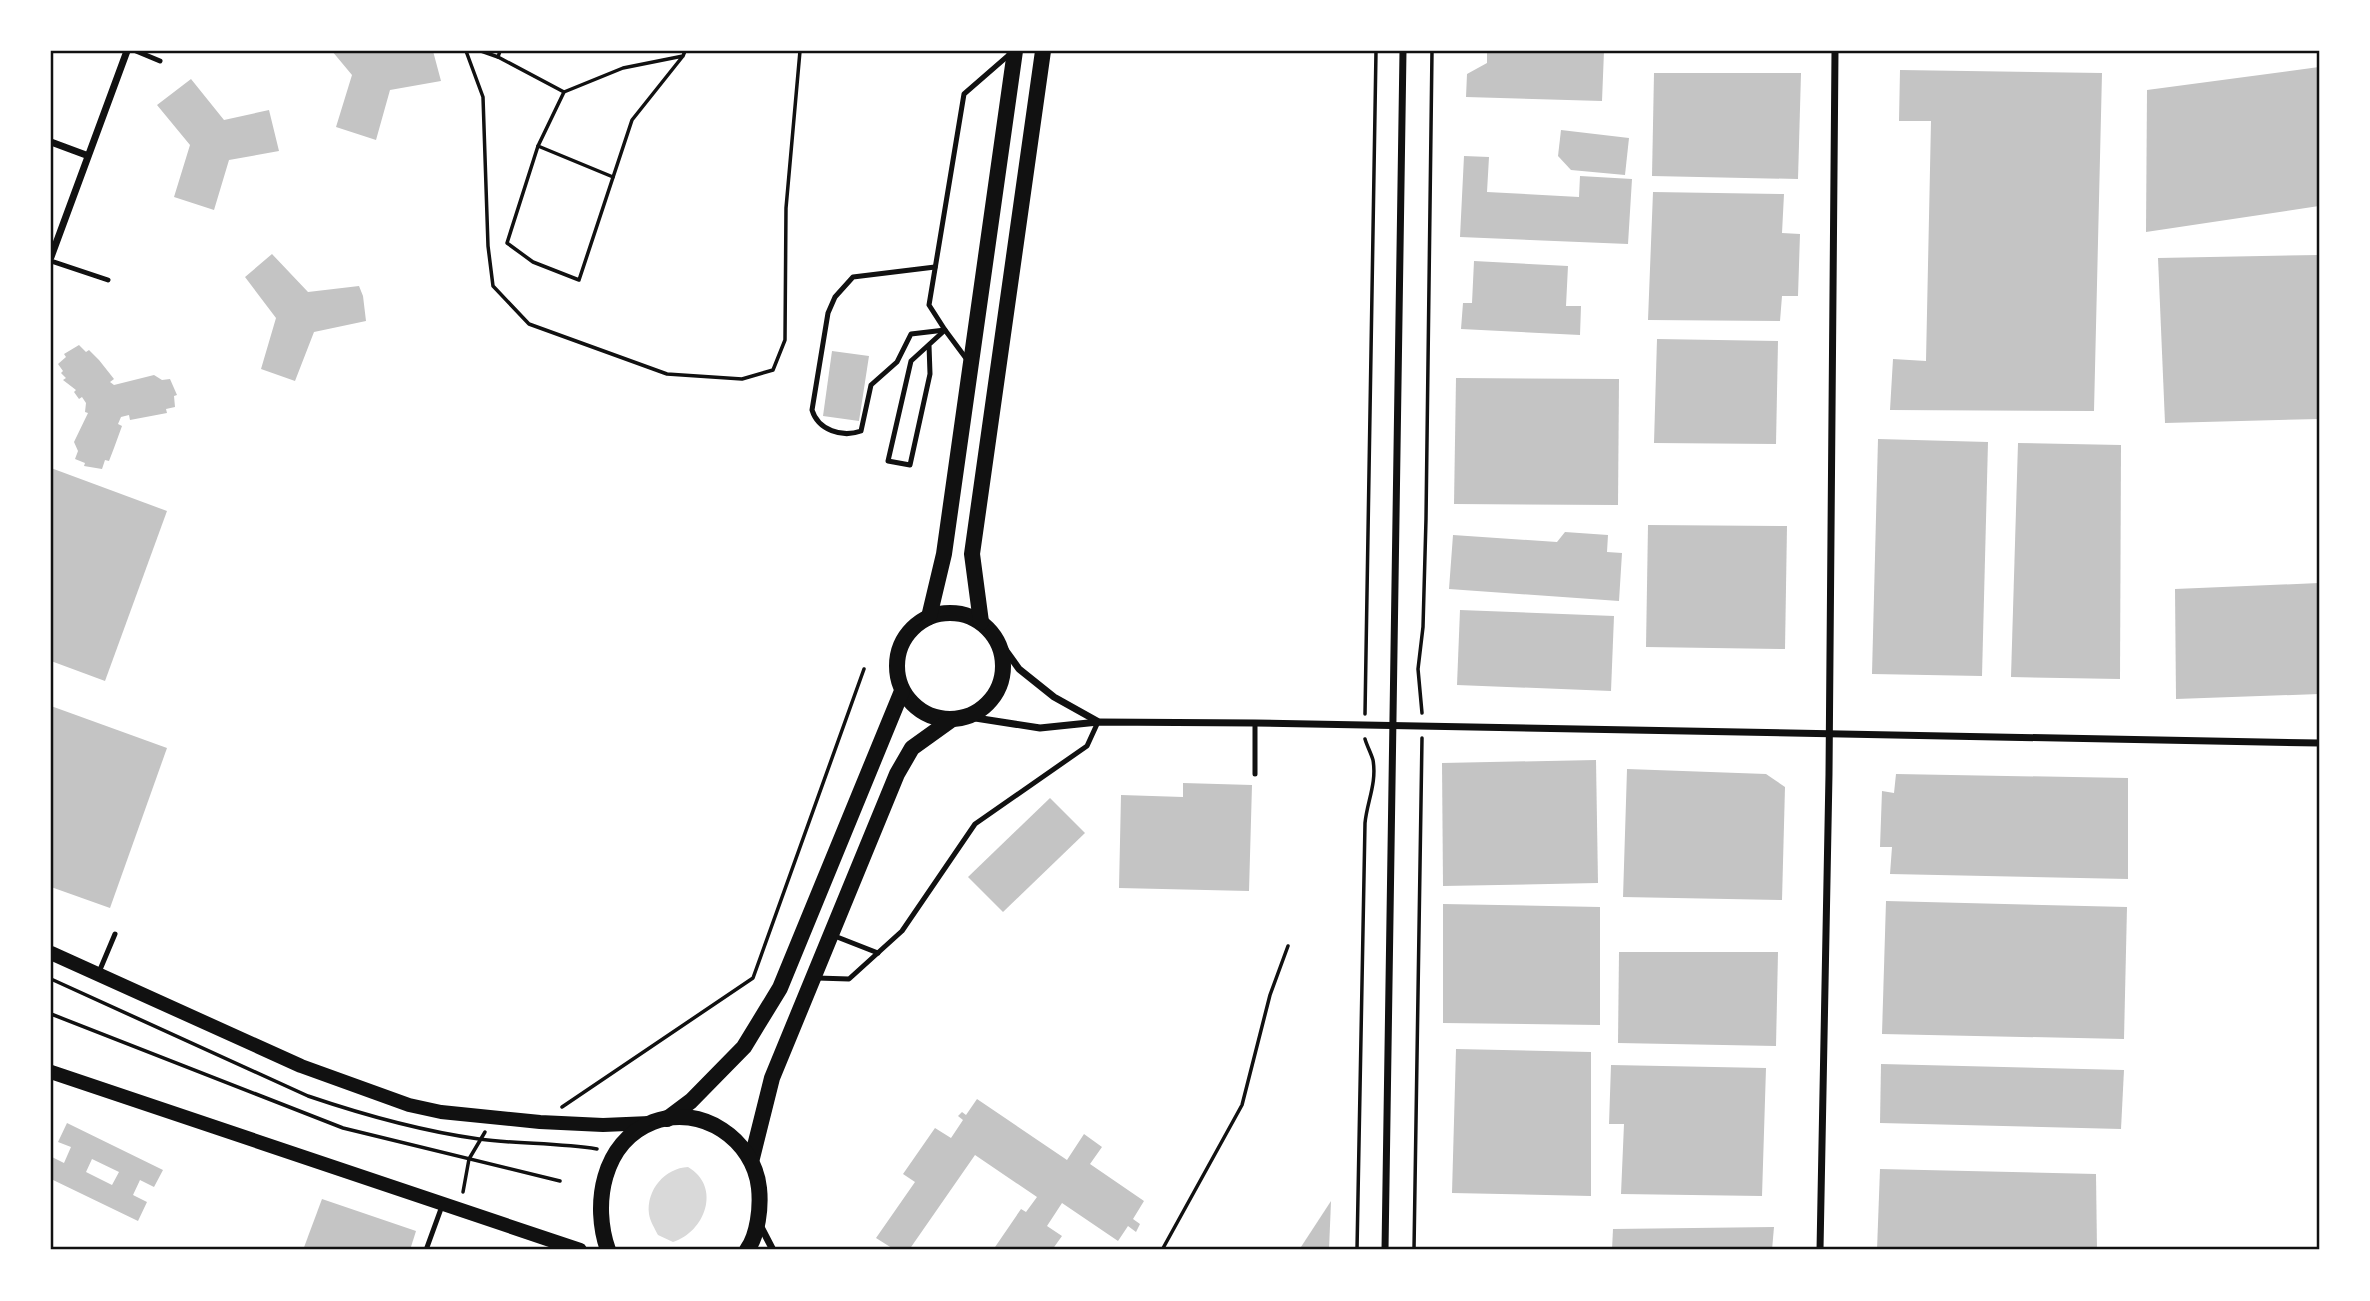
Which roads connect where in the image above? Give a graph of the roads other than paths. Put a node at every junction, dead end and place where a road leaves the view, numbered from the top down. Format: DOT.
graph roads {
  1 [pos="127,51"];
  2 [pos="136,51"];
  3 [pos="1015,51"];
  4 [pos="1043,51"];
  5 [pos="1403,51"];
  6 [pos="1835,51"];
  7 [pos="160,61"];
  8 [pos="51,142"];
  9 [pos="86,155"];
  10 [pos="51,259"];
  11 [pos="935,267"];
  12 [pos="108,280"];
  13 [pos="945,330"];
  14 [pos="929,345"];
  15 [pos="972,366"];
  16 [pos="929,617"];
  17 [pos="981,622"];
  18 [pos="996,637"];
  19 [pos="902,691"];
  20 [pos="969,717"];
  21 [pos="951,720"];
  22 [pos="1098,722"];
  23 [pos="1255,723"];
  24 [pos="1393,725"];
  25 [pos="1829,733"];
  26 [pos="2319,743"];
  27 [pos="1255,774"];
  28 [pos="115,934"];
  29 [pos="831,934"];
  30 [pos="51,953"];
  31 [pos="878,953"];
  32 [pos="98,975"];
  33 [pos="815,978"];
  34 [pos="51,1072"];
  35 [pos="659,1121"];
  36 [pos="752,1158"];
  37 [pos="443,1203"];
  38 [pos="757,1219"];
  39 [pos="426,1250"];
  40 [pos="580,1250"];
  41 [pos="608,1250"];
  42 [pos="747,1250"];
  43 [pos="773,1250"];
  44 [pos="1385,1250"];
  45 [pos="1819,1250"];
  1 -- 9 [label="street"];
  2 -- 7 [label="lane"];
  3 -- 11 [label="lane"];
  3 -- 15 [label="highway"];
  4 -- 17 [label="highway"];
  5 -- 24 [label="street"];
  6 -- 25 [label="street"];
  8 -- 9 [label="street"];
  9 -- 10 [label="street"];
  10 -- 12 [label="lane"];
  11 -- 13 [label="lane"];
  11 -- 13 [label="lane"];
  13 -- 14 [label="lane"];
  13 -- 15 [label="lane"];
  14 -- 14 [label="lane"];
  15 -- 16 [label="highway"];
  16 -- 17 [label="highway"];
  16 -- 19 [label="highway"];
  17 -- 18 [label="highway"];
  18 -- 20 [label="highway"];
  18 -- 22 [label="street"];
  19 -- 21 [label="highway"];
  19 -- 35 [label="highway"];
  20 -- 21 [label="highway"];
  20 -- 22 [label="street"];
  21 -- 29 [label="highway"];
  22 -- 23 [label="street"];
  22 -- 31 [label="lane"];
  23 -- 24 [label="street"];
  23 -- 27 [label="lane"];
  24 -- 25 [label="street"];
  24 -- 44 [label="street"];
  25 -- 26 [label="street"];
  25 -- 45 [label="street"];
  28 -- 32 [label="lane"];
  29 -- 31 [label="lane"];
  29 -- 33 [label="highway"];
  30 -- 32 [label="main road"];
  31 -- 33 [label="lane"];
  32 -- 35 [label="main road"];
  33 -- 36 [label="highway"];
  34 -- 37 [label="main road"];
  35 -- 36 [label="highway"];
  35 -- 41 [label="highway"];
  36 -- 38 [label="highway"];
  37 -- 39 [label="lane"];
  37 -- 40 [label="main road"];
  38 -- 42 [label="highway"];
  38 -- 43 [label="street"];
}
